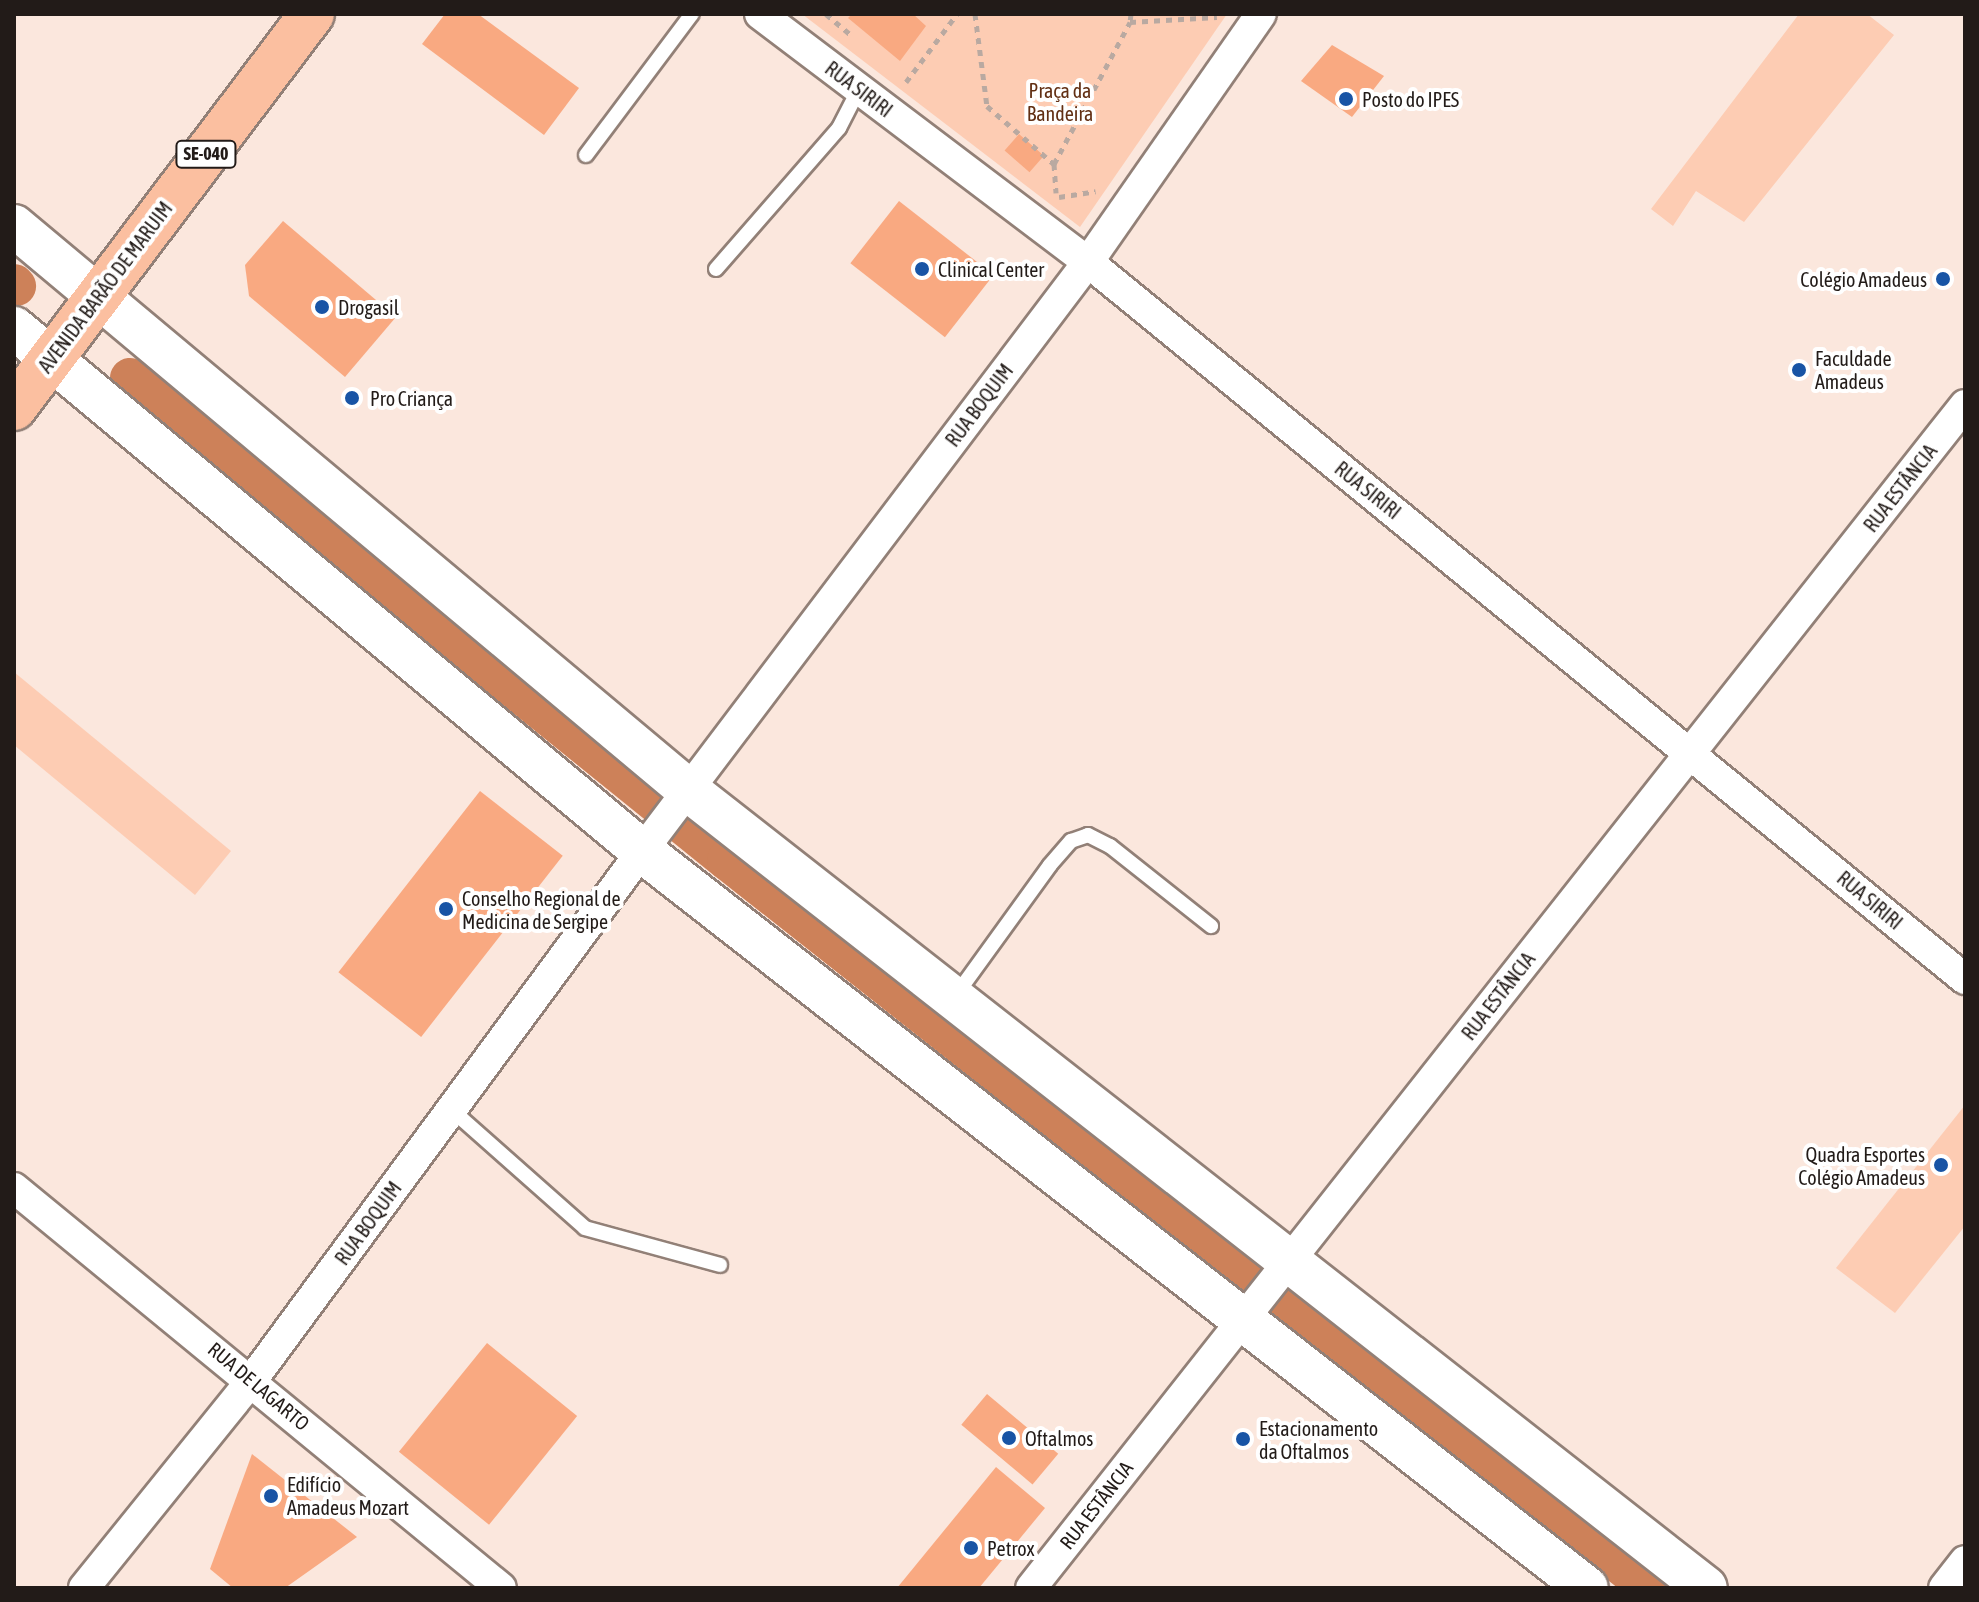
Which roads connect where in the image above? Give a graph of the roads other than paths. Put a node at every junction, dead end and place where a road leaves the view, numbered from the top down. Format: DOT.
graph roads {
  1 [pos="312,14"];
  2 [pos="692,14"];
  3 [pos="760,14"];
  4 [pos="1261,14"];
  5 [pos="859,89"];
  6 [pos="586,155"];
  7 [pos="14,226"];
  8 [pos="1088,262"];
  9 [pos="716,269"];
  10 [pos="109,302"];
  11 [pos="14,328"];
  12 [pos="63,364"];
  13 [pos="1965,405"];
  14 [pos="14,408"];
  15 [pos="1692,752"];
  16 [pos="683,798"];
  17 [pos="649,842"];
  18 [pos="1211,926"];
  19 [pos="1965,979"];
  20 [pos="953,999"];
  21 [pos="448,1114"];
  22 [pos="14,1188"];
  23 [pos="720,1265"];
  24 [pos="1282,1269"];
  25 [pos="1248,1310"];
  26 [pos="252,1380"];
  27 [pos="1965,1561"];
  28 [pos="84,1588"];
  29 [pos="501,1588"];
  30 [pos="1031,1588"];
  31 [pos="1587,1588"];
  32 [pos="1706,1588"];
  33 [pos="1944,1588"];
  1 -- 10 [label="main road, AVENIDA BARÃO DE MARUIM / SE-040"];
  2 -- 6 [label="lane"];
  3 -- 5 [label="street, RUA SIRIRI"];
  4 -- 8 [label="street, RUA BOQUIM"];
  5 -- 8 [label="street, RUA SIRIRI"];
  5 -- 9 [label="lane"];
  7 -- 10 [label="street"];
  8 -- 15 [label="street, RUA SIRIRI"];
  8 -- 16 [label="street, RUA BOQUIM"];
  10 -- 12 [label="main road, AVENIDA BARÃO DE MARUIM"];
  10 -- 16 [label="street"];
  11 -- 12 [label="street"];
  12 -- 14 [label="main road, AVENIDA BARÃO DE MARUIM"];
  12 -- 17 [label="street"];
  13 -- 15 [label="street, RUA ESTÂNCIA"];
  15 -- 19 [label="street, RUA SIRIRI"];
  15 -- 24 [label="street, RUA ESTÂNCIA"];
  16 -- 17 [label="street, RUA BOQUIM"];
  16 -- 20 [label="street"];
  17 -- 21 [label="street, RUA BOQUIM"];
  17 -- 25 [label="street"];
  18 -- 20 [label="lane"];
  20 -- 24 [label="street"];
  21 -- 23 [label="lane"];
  21 -- 26 [label="street, RUA BOQUIM"];
  22 -- 26 [label="street, RUA DE LAGARTO"];
  24 -- 25 [label="street, RUA ESTÂNCIA"];
  24 -- 32 [label="street"];
  25 -- 30 [label="street, RUA ESTÂNCIA"];
  25 -- 31 [label="street"];
  26 -- 28 [label="street, RUA BOQUIM"];
  26 -- 29 [label="street, RUA DE LAGARTO"];
  27 -- 33 [label="street"];
}
